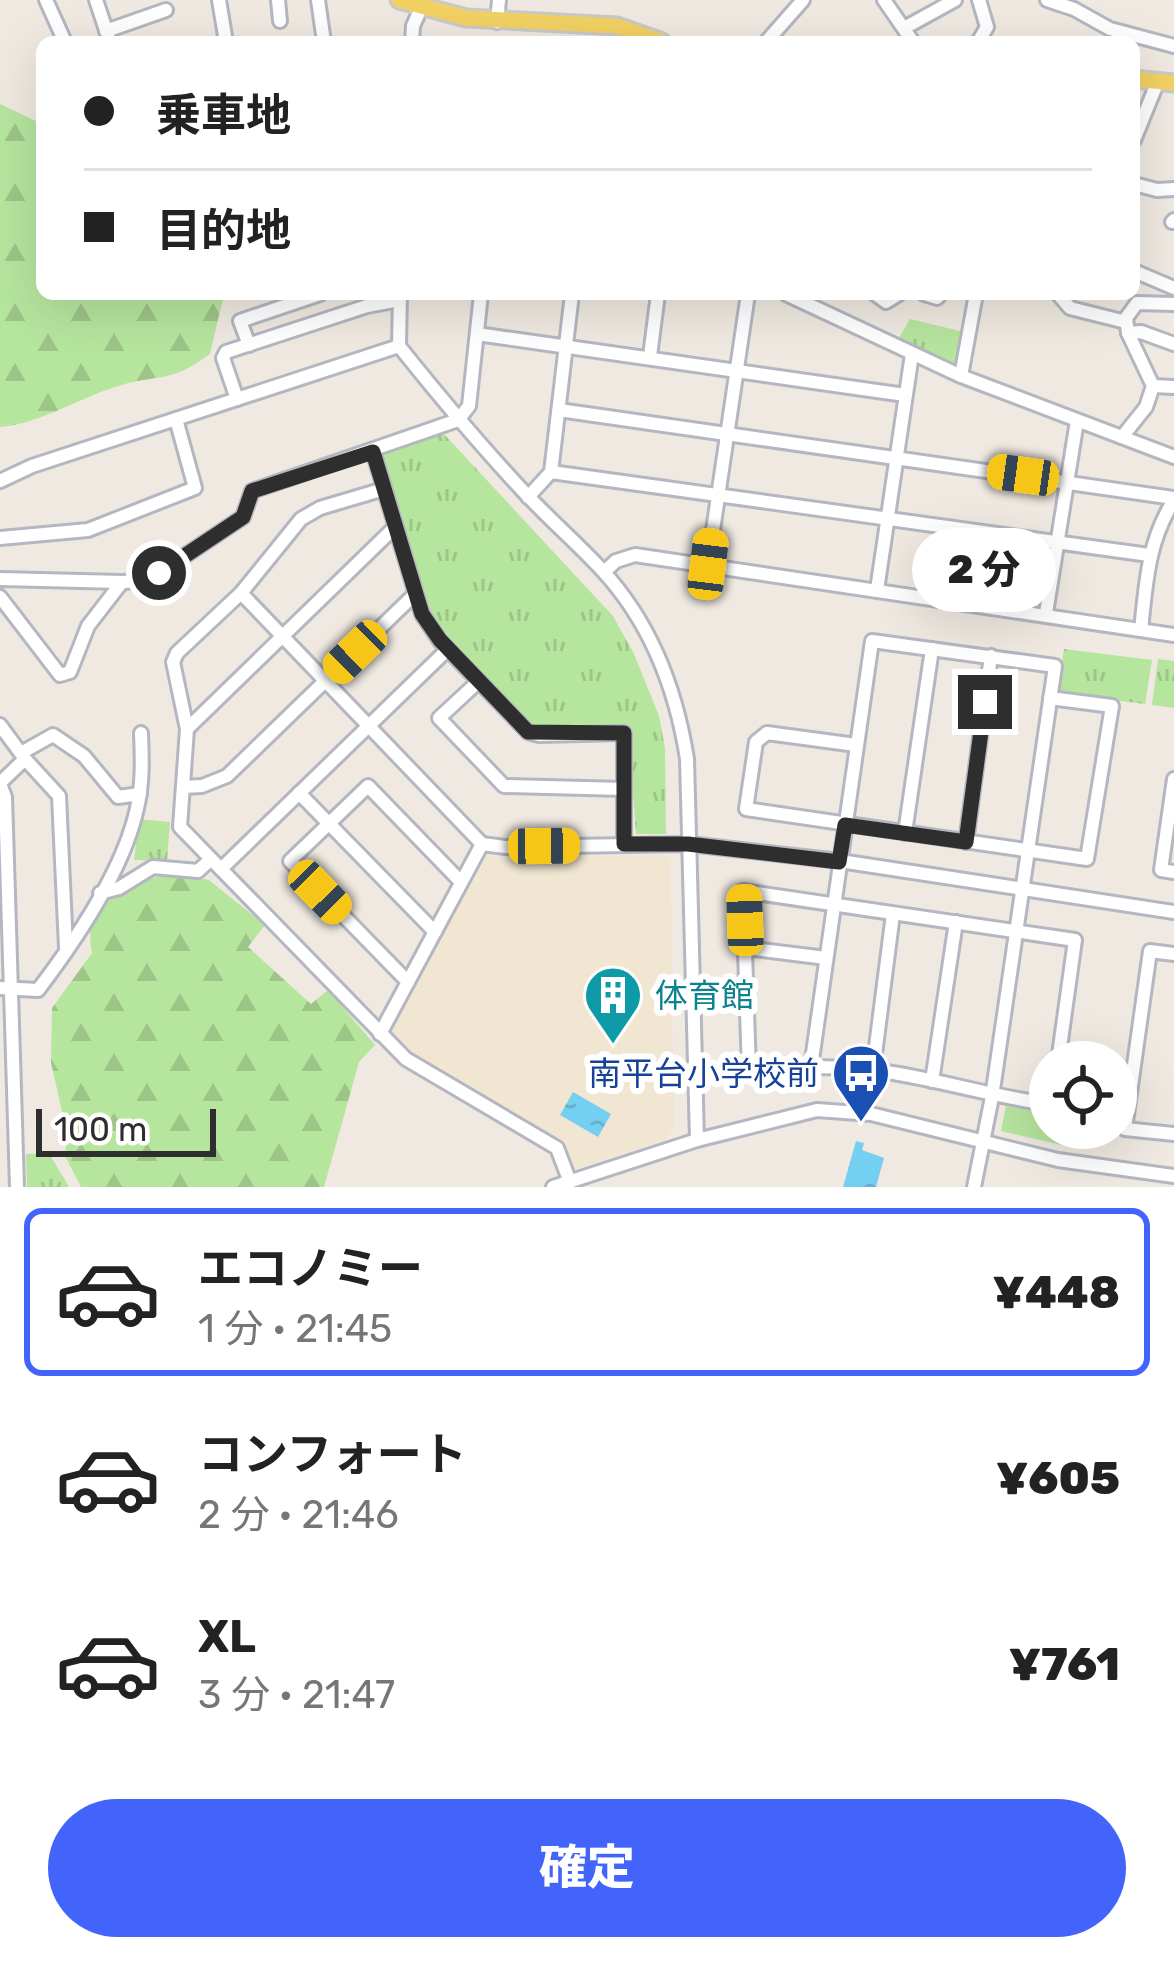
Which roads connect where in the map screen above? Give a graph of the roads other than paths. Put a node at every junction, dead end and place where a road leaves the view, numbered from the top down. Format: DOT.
graph roads {
  1 [pos="46,0"];
  2 [pos="96,0"];
  3 [pos="219,0"];
  4 [pos="278,0"];
  5 [pos="318,0"];
  6 [pos="399,0"];
  7 [pos="499,0"];
  8 [pos="803,0"];
  9 [pos="884,0"];
  10 [pos="955,0"];
  11 [pos="979,0"];
  12 [pos="1047,0"];
  13 [pos="421,8"];
  14 [pos="166,10"];
  15 [pos="280,22"];
  16 [pos="497,22"];
  17 [pos="906,27"];
  18 [pos="615,34"];
  19 [pos="62,36"];
  20 [pos="108,36"];
  21 [pos="110,36"];
  22 [pos="225,36"];
  23 [pos="324,36"];
  24 [pos="412,36"];
  25 [pos="771,36"];
  26 [pos="910,36"];
  27 [pos="982,36"];
  28 [pos="1136,36"];
  29 [pos="1140,37"];
  30 [pos="1174,46"];
  31 [pos="1166,82"];
  32 [pos="1140,129"];
  33 [pos="1140,186"];
  34 [pos="1174,189"];
  35 [pos="1140,274"];
  36 [pos="1174,288"];
  37 [pos="302,300"];
  38 [pos="364,300"];
  39 [pos="399,300"];
  40 [pos="481,300"];
  41 [pos="571,300"];
  42 [pos="657,300"];
  43 [pos="747,300"];
  44 [pos="799,300"];
  45 [pos="975,300"];
  46 [pos="1063,300"];
  47 [pos="1174,304"];
  48 [pos="1127,328"];
  49 [pos="477,334"];
  50 [pos="248,344"];
  51 [pos="566,344"];
  52 [pos="1174,344"];
  53 [pos="399,346"];
  54 [pos="913,354"];
  55 [pos="650,356"];
  56 [pos="737,368"];
  57 [pos="961,376"];
  58 [pos="1154,386"];
  59 [pos="1174,386"];
  60 [pos="905,394"];
  61 [pos="237,399"];
  62 [pos="559,410"];
  63 [pos="176,419"];
  64 [pos="458,420"];
  65 [pos="1077,421"];
  66 [pos="727,433"];
  67 [pos="1122,437"];
  68 [pos="373,452"];
  69 [pos="1174,457"];
  70 [pos="894,458"];
  71 [pos="551,472"];
  72 [pos="0,481"];
  73 [pos="1066,481"];
  74 [pos="383,488"];
  75 [pos="528,496"];
  76 [pos="717,496"];
  77 [pos="1174,499"];
  78 [pos="886,521"];
  79 [pos="394,528"];
  80 [pos="0,538"];
  81 [pos="1057,544"];
  82 [pos="1149,555"];
  83 [pos="708,564"];
  84 [pos="604,572"];
  85 [pos="0,580"];
  86 [pos="122,582"];
  87 [pos="877,590"];
  88 [pos="241,593"];
  89 [pos="414,595"];
  90 [pos="0,597"];
  91 [pos="1046,613"];
  92 [pos="1141,630"];
  93 [pos="1174,634"];
  94 [pos="282,637"];
  95 [pos="448,649"];
  96 [pos="932,649"];
  97 [pos="991,656"];
  98 [pos="325,681"];
  99 [pos="479,681"];
  100 [pos="1050,698"];
  101 [pos="0,725"];
  102 [pos="368,726"];
  103 [pos="188,729"];
  104 [pos="141,733"];
  105 [pos="856,745"];
  106 [pos="23,756"];
  107 [pos="1174,779"];
  108 [pos="0,783"];
  109 [pos="183,787"];
  110 [pos="624,789"];
  111 [pos="140,794"];
  112 [pos="299,794"];
  113 [pos="328,824"];
  114 [pos="845,825"];
  115 [pos="905,833"];
  116 [pos="966,842"];
  117 [pos="482,844"];
  118 [pos="624,844"];
  119 [pos="688,844"];
  120 [pos="1028,850"];
  121 [pos="839,862"];
  122 [pos="216,864"];
  123 [pos="1174,872"];
  124 [pos="461,882"];
  125 [pos="1023,890"];
  126 [pos="99,894"];
  127 [pos="834,904"];
  128 [pos="1174,912"];
  129 [pos="893,914"];
  130 [pos="956,922"];
  131 [pos="1018,931"];
  132 [pos="435,932"];
  133 [pos="746,948"];
  134 [pos="66,953"];
  135 [pos="1174,954"];
  136 [pos="826,958"];
  137 [pos="408,982"];
  138 [pos="6,988"];
  139 [pos="380,1034"];
  140 [pos="1061,1041"];
  141 [pos="811,1067"];
  142 [pos="873,1070"];
  143 [pos="932,1081"];
  144 [pos="992,1097"];
  145 [pos="1029,1101"];
  146 [pos="1174,1134"];
  147 [pos="697,1139"];
  148 [pos="984,1142"];
  149 [pos="1174,1176"];
  150 [pos="570,1182"];
  151 [pos="17,1187"];
  152 [pos="553,1187"];
  153 [pos="974,1187"];
  1 -- 19 [label="street"];
  2 -- 20 [label="street"];
  3 -- 22 [label="street"];
  4 -- 15 [label="street"];
  5 -- 23 [label="street"];
  6 -- 13 [label="main road"];
  7 -- 16 [label="street"];
  8 -- 25 [label="street"];
  9 -- 17 [label="street"];
  10 -- 17 [label="street"];
  11 -- 27 [label="street"];
  12 -- 28 [label="street"];
  13 -- 16 [label="main road"];
  13 -- 24 [label="street"];
  14 -- 21 [label="street"];
  16 -- 18 [label="main road"];
  17 -- 26 [label="street"];
  29 -- 30 [label="street"];
  31 -- 32 [label="street"];
  33 -- 34 [label="street"];
  35 -- 36 [label="street"];
  37 -- 50 [label="street"];
  38 -- 50 [label="street"];
  39 -- 53 [label="street"];
  40 -- 49 [label="street"];
  41 -- 51 [label="street"];
  42 -- 55 [label="street"];
  43 -- 56 [label="street"];
  44 -- 54 [label="street"];
  45 -- 57 [label="street"];
  46 -- 48 [label="street"];
  47 -- 48 [label="street"];
  48 -- 52 [label="street"];
  48 -- 58 [label="street"];
  49 -- 51 [label="street"];
  49 -- 64 [label="street"];
  50 -- 61 [label="street"];
  51 -- 55 [label="street"];
  51 -- 62 [label="street"];
  53 -- 61 [label="street"];
  53 -- 64 [label="street"];
  54 -- 57 [label="street"];
  54 -- 60 [label="street"];
  55 -- 56 [label="street"];
  56 -- 60 [label="street"];
  56 -- 66 [label="street"];
  57 -- 65 [label="street"];
  58 -- 59 [label="street"];
  58 -- 67 [label="street"];
  60 -- 70 [label="street"];
  61 -- 63 [label="street"];
  62 -- 66 [label="street"];
  62 -- 71 [label="street"];
  63 -- 72 [label="street"];
  63 -- 80 [label="street"];
  64 -- 68 [label="street"];
  64 -- 75 [label="street"];
  65 -- 67 [label="street"];
  65 -- 73 [label="street"];
  66 -- 70 [label="street"];
  66 -- 76 [label="street"];
  67 -- 69 [label="street"];
  68 -- 74 [label="street"];
  68 -- 86 [label="street"];
  70 -- 73 [label="street"];
  70 -- 78 [label="street"];
  71 -- 75 [label="street"];
  71 -- 76 [label="street"];
  73 -- 77 [label="street"];
  73 -- 81 [label="street"];
  74 -- 79 [label="street"];
  74 -- 88 [label="street"];
  75 -- 84 [label="street"];
  76 -- 78 [label="street"];
  76 -- 83 [label="street"];
  77 -- 82 [label="street"];
  78 -- 81 [label="street"];
  78 -- 87 [label="street"];
  79 -- 89 [label="street"];
  79 -- 94 [label="street"];
  81 -- 82 [label="street"];
  81 -- 91 [label="street"];
  82 -- 92 [label="street"];
  83 -- 84 [label="street"];
  83 -- 87 [label="street"];
  84 -- 119 [label="street"];
  85 -- 86 [label="street"];
  86 -- 90 [label="street"];
  87 -- 91 [label="street"];
  88 -- 94 [label="street"];
  88 -- 103 [label="street"];
  89 -- 95 [label="street"];
  89 -- 98 [label="street"];
  91 -- 92 [label="street"];
  92 -- 93 [label="street"];
  94 -- 98 [label="street"];
  94 -- 103 [label="street"];
  95 -- 99 [label="street"];
  95 -- 102 [label="street"];
  96 -- 97 [label="street"];
  96 -- 105 [label="street"];
  96 -- 115 [label="street"];
  97 -- 100 [label="street"];
  97 -- 116 [label="street"];
  98 -- 102 [label="street"];
  98 -- 109 [label="street"];
  99 -- 110 [label="street"];
  99 -- 110 [label="street"];
  100 -- 120 [label="street"];
  100 -- 120 [label="street"];
  101 -- 106 [label="street"];
  102 -- 112 [label="street"];
  102 -- 117 [label="street"];
  103 -- 109 [label="street"];
  104 -- 111 [label="street"];
  105 -- 114 [label="street"];
  105 -- 114 [label="street"];
  106 -- 108 [label="street"];
  106 -- 111 [label="street"];
  106 -- 134 [label="street"];
  107 -- 123 [label="street"];
  108 -- 138 [label="street"];
  109 -- 122 [label="street"];
  110 -- 118 [label="street"];
  111 -- 126 [label="street"];
  112 -- 113 [label="street"];
  112 -- 122 [label="street"];
  113 -- 124 [label="street"];
  113 -- 132 [label="street"];
  113 -- 137 [label="street"];
  114 -- 115 [label="street"];
  114 -- 121 [label="street"];
  115 -- 116 [label="street"];
  116 -- 120 [label="street"];
  117 -- 118 [label="street"];
  117 -- 124 [label="street"];
  118 -- 119 [label="street"];
  119 -- 121 [label="street"];
  119 -- 147 [label="street"];
  120 -- 125 [label="street"];
  121 -- 125 [label="street"];
  121 -- 127 [label="street"];
  122 -- 126 [label="street"];
  122 -- 139 [label="street"];
  124 -- 132 [label="street"];
  125 -- 128 [label="street"];
  125 -- 131 [label="street"];
  126 -- 134 [label="street"];
  127 -- 129 [label="street"];
  127 -- 133 [label="street"];
  127 -- 136 [label="street"];
  129 -- 130 [label="street"];
  129 -- 142 [label="street"];
  130 -- 131 [label="street"];
  130 -- 143 [label="street"];
  131 -- 140 [label="street"];
  131 -- 144 [label="street"];
  132 -- 137 [label="street"];
  133 -- 136 [label="street"];
  133 -- 141 [label="street"];
  134 -- 138 [label="street"];
  135 -- 146 [label="street"];
  136 -- 141 [label="street"];
  137 -- 139 [label="street"];
  138 -- 151 [label="street"];
  139 -- 150 [label="street"];
  141 -- 142 [label="street"];
  142 -- 143 [label="street"];
  143 -- 144 [label="street"];
  144 -- 145 [label="street"];
  144 -- 148 [label="street"];
  147 -- 148 [label="street"];
  147 -- 150 [label="street"];
  148 -- 149 [label="street"];
  148 -- 153 [label="street"];
  150 -- 152 [label="street"];
}
